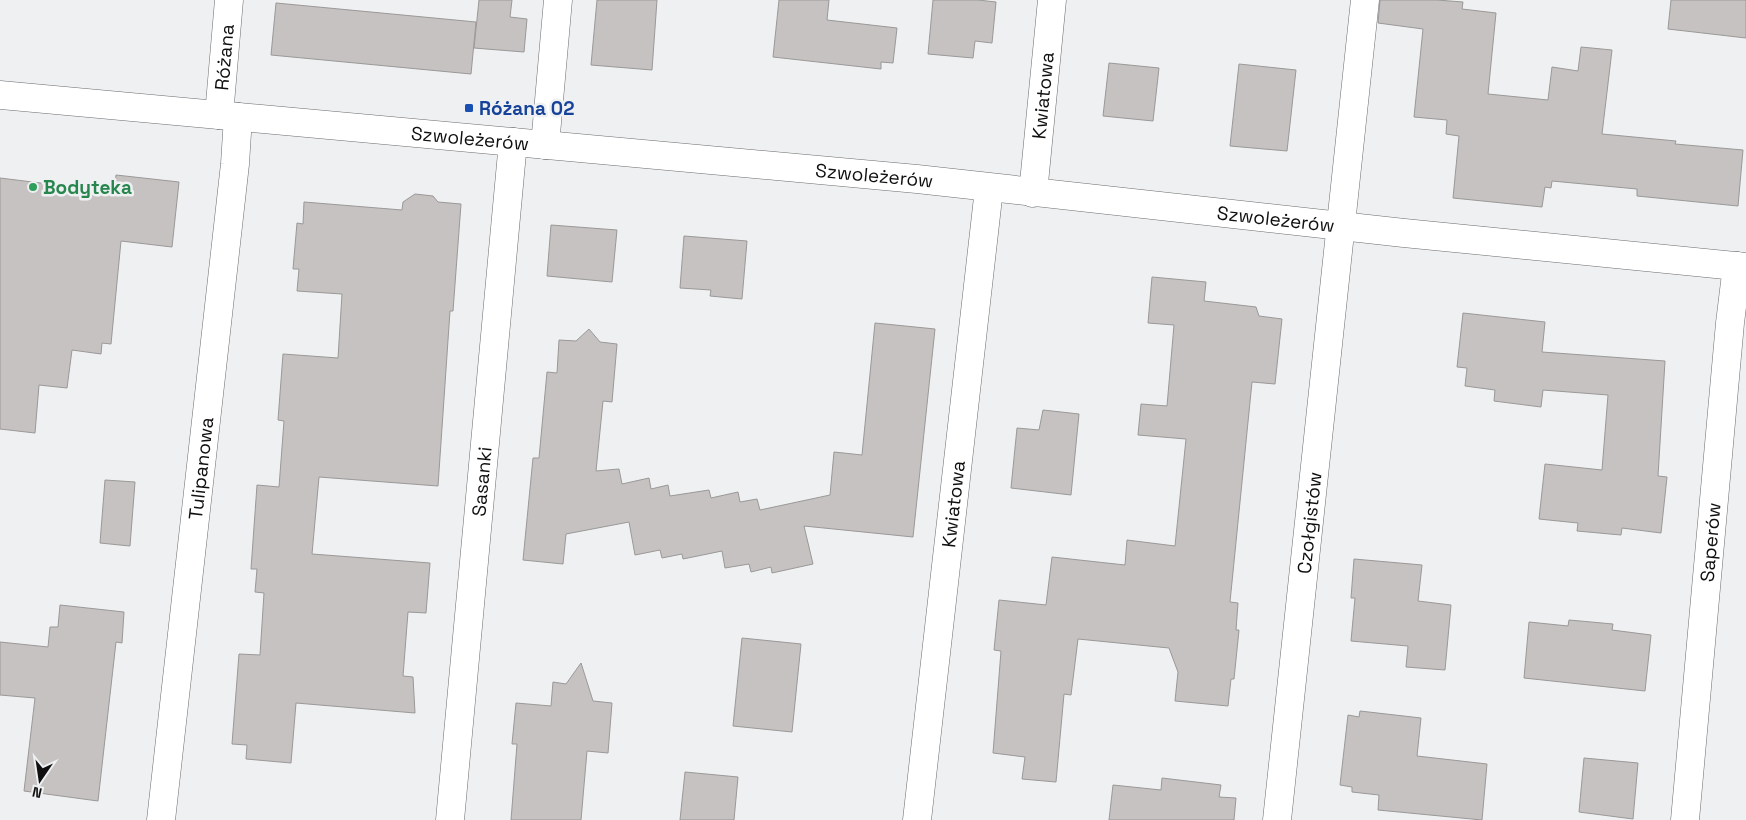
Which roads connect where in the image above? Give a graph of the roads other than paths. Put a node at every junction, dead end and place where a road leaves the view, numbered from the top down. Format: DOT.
graph roads {
  1 [pos="229,0"];
  2 [pos="558,0"];
  3 [pos="1052,0"];
  4 [pos="1364,0"];
  5 [pos="0,95"];
  6 [pos="229,116"];
  7 [pos="513,142"];
  8 [pos="545,145"];
  9 [pos="989,188"];
  10 [pos="1033,193"];
  11 [pos="1341,225"];
  12 [pos="1741,266"];
  13 [pos="161,820"];
  14 [pos="450,820"];
  15 [pos="917,820"];
  16 [pos="1277,820"];
  17 [pos="1685,820"];
  1 -- 6 [label="street, Różana"];
  2 -- 8 [label="street"];
  3 -- 10 [label="street, Kwiatowa"];
  4 -- 11 [label="street, Czołgistów"];
  5 -- 6 [label="street, Szwoleżerów"];
  6 -- 7 [label="street, Szwoleżerów"];
  6 -- 13 [label="street, Tulipanowa"];
  7 -- 8 [label="street, Szwoleżerów"];
  7 -- 14 [label="street, Sasanki"];
  8 -- 9 [label="street, Szwoleżerów"];
  9 -- 10 [label="street, Szwoleżerów"];
  9 -- 15 [label="street, Kwiatowa"];
  10 -- 11 [label="street, Szwoleżerów"];
  11 -- 12 [label="street, Szwoleżerów"];
  11 -- 16 [label="street, Czołgistów"];
  12 -- 17 [label="street, Saperów"];
}
